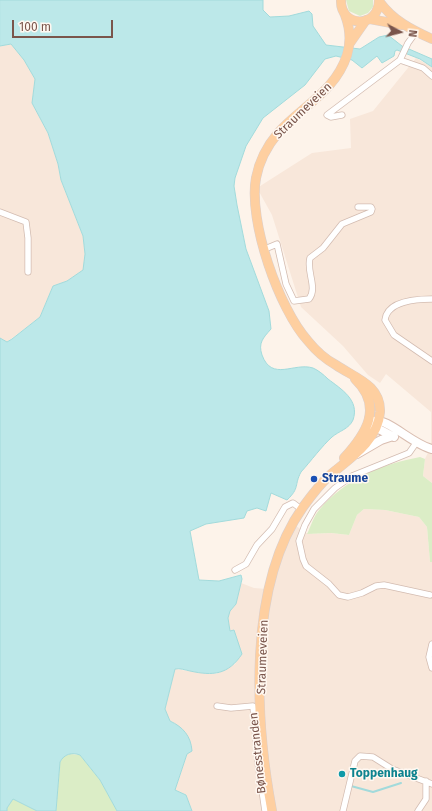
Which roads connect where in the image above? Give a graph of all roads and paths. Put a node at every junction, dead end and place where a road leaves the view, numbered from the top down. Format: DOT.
graph roads {
  1 [pos="379,0"];
  2 [pos="340,1"];
  3 [pos="345,15"];
  4 [pos="368,20"];
  5 [pos="406,26"];
  6 [pos="416,32"];
  7 [pos="432,39"];
  8 [pos="350,43"];
  9 [pos="400,60"];
  10 [pos="432,76"];
  11 [pos="342,115"];
  12 [pos="358,207"];
  13 [pos="0,212"];
  14 [pos="265,249"];
  15 [pos="28,272"];
  16 [pos="432,299"];
  17 [pos="432,361"];
  18 [pos="374,424"];
  19 [pos="392,436"];
  20 [pos="407,438"];
  21 [pos="416,443"];
  22 [pos="432,449"];
  23 [pos="354,455"];
  24 [pos="329,476"];
  25 [pos="301,509"];
  26 [pos="235,570"];
  27 [pos="430,596"];
  28 [pos="432,644"];
  29 [pos="432,668"];
  30 [pos="217,706"];
  31 [pos="429,783"];
  32 [pos="265,811"];
  33 [pos="272,811"];
  34 [pos="343,811"];
  35 [pos="418,811"];
  1 -- 4 [label="main road, Straumeveien"];
  1 -- 5 [label="main road"];
  2 -- 3 [label="main road, Straumeveien"];
  3 -- 4 [label="main road"];
  3 -- 8 [label="main road, Straumeveien"];
  4 -- 5 [label="main road"];
  4 -- 8 [label="main road, Straumeveien"];
  5 -- 6 [label="main road"];
  6 -- 7 [label="main road"];
  6 -- 9 [label="street, Straumeveien"];
  8 -- 14 [label="main road, Straumeveien"];
  9 -- 10 [label="street"];
  9 -- 11 [label="street, Straumeveien"];
  12 -- 14 [label="street"];
  13 -- 15 [label="street"];
  14 -- 18 [label="main road, Straumeveien"];
  16 -- 17 [label="street"];
  18 -- 19 [label="street"];
  18 -- 20 [label="street"];
  18 -- 23 [label="main road, Straumeveien"];
  18 -- 24 [label="main road, Straumeveien"];
  19 -- 20 [label="street"];
  19 -- 23 [label="street, Straumeveien"];
  20 -- 21 [label="street"];
  21 -- 22 [label="street"];
  21 -- 27 [label="street"];
  23 -- 24 [label="main road, Straumeveien"];
  24 -- 25 [label="main road, Straumeveien"];
  25 -- 26 [label="street"];
  25 -- 33 [label="main road, Straumeveien"];
  28 -- 29 [label="street"];
  30 -- 32 [label="street, Bønesstranden"];
  31 -- 34 [label="street"];
  31 -- 35 [label="street"];
}
